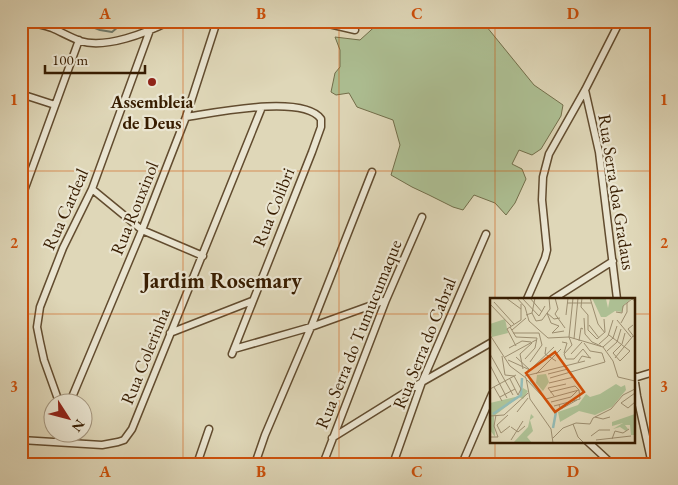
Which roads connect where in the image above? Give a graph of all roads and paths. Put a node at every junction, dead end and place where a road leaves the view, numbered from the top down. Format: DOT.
graph roads {
  1 [pos="170,21"];
  2 [pos="217,21"];
  3 [pos="620,21"];
  4 [pos="21,22"];
  5 [pos="334,23"];
  6 [pos="150,30"];
  7 [pos="354,30"];
  8 [pos="79,40"];
  9 [pos="584,90"];
  10 [pos="21,94"];
  11 [pos="55,106"];
  12 [pos="262,107"];
  13 [pos="186,117"];
  14 [pos="372,172"];
  15 [pos="92,189"];
  16 [pos="21,199"];
  17 [pos="422,217"];
  18 [pos="142,230"];
  19 [pos="486,234"];
  20 [pos="203,256"];
  21 [pos="613,262"];
  22 [pos="528,297"];
  23 [pos="555,298"];
  24 [pos="618,298"];
  25 [pos="386,300"];
  26 [pos="252,301"];
  27 [pos="311,327"];
  28 [pos="170,333"];
  29 [pos="490,343"];
  30 [pos="657,371"];
  31 [pos="636,376"];
  32 [pos="422,382"];
  33 [pos="636,390"];
  34 [pos="56,392"];
  35 [pos="74,392"];
  36 [pos="490,399"];
  37 [pos="209,429"];
  38 [pos="332,438"];
  39 [pos="21,440"];
  40 [pos="42,441"];
  41 [pos="56,442"];
  42 [pos="588,442"];
  43 [pos="197,464"];
  44 [pos="255,464"];
  45 [pos="323,464"];
  46 [pos="393,464"];
  47 [pos="462,464"];
  48 [pos="612,464"];
  49 [pos="652,464"];
  1 -- 6 [label="street"];
  2 -- 13 [label="street, Rua Rouxinol"];
  3 -- 9 [label="street"];
  4 -- 8 [label="street"];
  5 -- 7 [label="street"];
  6 -- 8 [label="street"];
  6 -- 15 [label="street, Rua Cardeal"];
  8 -- 11 [label="street"];
  9 -- 21 [label="street, Rua Serra doa Gradaus"];
  9 -- 22 [label="street"];
  10 -- 11 [label="street"];
  11 -- 16 [label="street"];
  12 -- 13 [label="street"];
  12 -- 20 [label="street, Rua Colerinha"];
  12 -- 26 [label="street, Rua Colibri"];
  13 -- 18 [label="street, Rua Rouxinol"];
  14 -- 27 [label="street"];
  15 -- 18 [label="street"];
  15 -- 34 [label="street, Rua Cardeal"];
  17 -- 25 [label="street, Rua Serra do Tumucumaque"];
  18 -- 20 [label="street"];
  18 -- 35 [label="street, Rua Rouxinol"];
  19 -- 32 [label="street, Rua Serra do Cabral"];
  20 -- 28 [label="street, Rua Colerinha"];
  21 -- 23 [label="street"];
  21 -- 24 [label="street, Rua Serra doa Gradaus"];
  25 -- 27 [label="street"];
  25 -- 38 [label="street, Rua Serra do Tumucumaque"];
  26 -- 27 [label="street, Rua Colibri"];
  26 -- 28 [label="street"];
  27 -- 44 [label="street"];
  28 -- 41 [label="street, Rua Colerinha"];
  29 -- 32 [label="street"];
  30 -- 31 [label="street"];
  32 -- 38 [label="street"];
  32 -- 46 [label="street, Rua Serra do Cabral"];
  33 -- 49 [label="street"];
  36 -- 47 [label="street"];
  37 -- 43 [label="street"];
  38 -- 45 [label="street, Rua Serra do Tumucumaque"];
  39 -- 40 [label="street"];
  42 -- 48 [label="street"];
}
